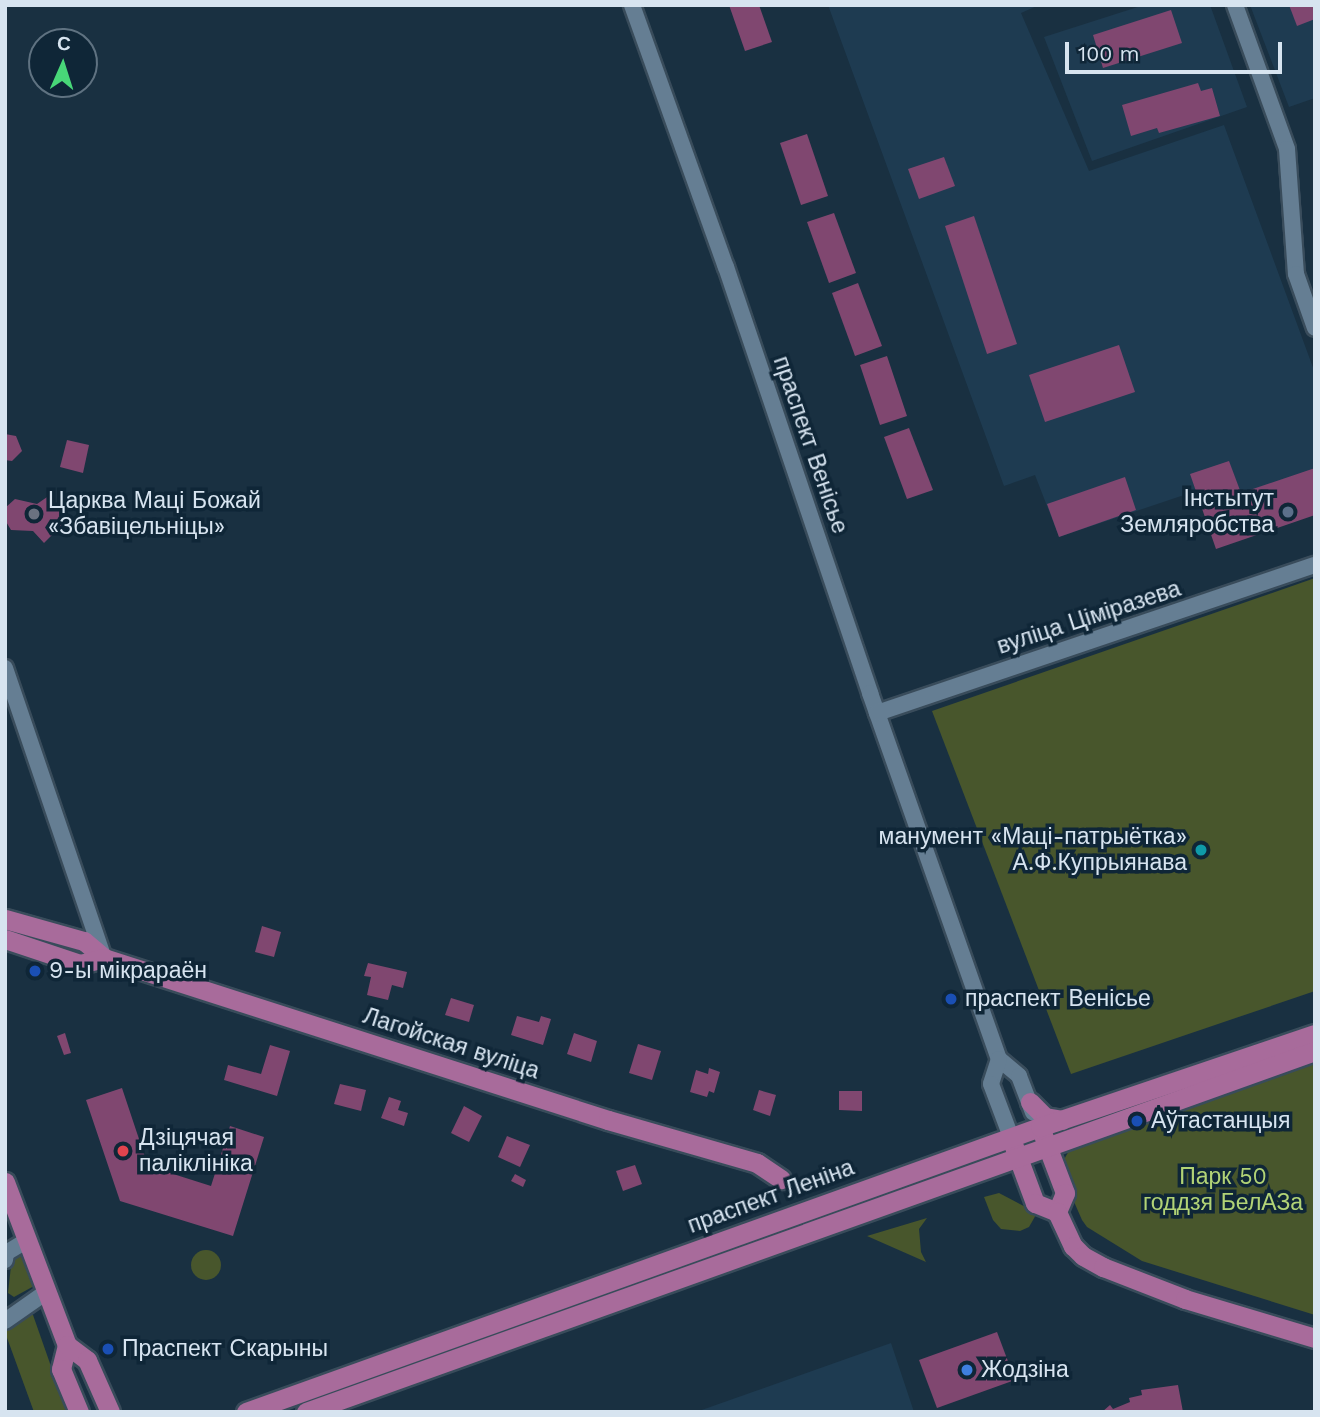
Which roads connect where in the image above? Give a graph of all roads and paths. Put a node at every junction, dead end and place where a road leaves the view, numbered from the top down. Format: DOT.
graph roads {
  1 [pos="632,5"];
  2 [pos="1235,5"];
  3 [pos="1315,328"];
  4 [pos="1315,565"];
  5 [pos="5,668"];
  6 [pos="877,713"];
  7 [pos="5,919"];
  8 [pos="5,939"];
  9 [pos="104,958"];
  10 [pos="1315,1034"];
  11 [pos="1315,1051"];
  12 [pos="999,1059"];
  13 [pos="1030,1102"];
  14 [pos="1062,1120"];
  15 [pos="1043,1136"];
  16 [pos="1014,1147"];
  17 [pos="781,1179"];
  18 [pos="5,1182"];
  19 [pos="1057,1212"];
  20 [pos="26,1241"];
  21 [pos="5,1259"];
  22 [pos="45,1293"];
  23 [pos="5,1321"];
  24 [pos="1315,1338"];
  25 [pos="67,1345"];
  26 [pos="79,1412"];
  27 [pos="110,1412"];
  28 [pos="246,1412"];
  29 [pos="306,1412"];
  1 -- 6 [label="street, праспект Венісье"];
  2 -- 3 [label="street"];
  4 -- 6 [label="street, вуліца Ціміразева"];
  5 -- 9 [label="street"];
  6 -- 12 [label="street, праспект Венісье"];
  7 -- 9 [label="main road, Лагойская вуліца"];
  8 -- 9 [label="main road, Лагойская вуліца"];
  9 -- 17 [label="main road, Лагойская вуліца"];
  10 -- 14 [label="main road, праспект Леніна"];
  11 -- 15 [label="main road, праспект Леніна"];
  12 -- 13 [label="street, праспект Венісье"];
  12 -- 16 [label="street, праспект Венісье"];
  13 -- 14 [label="main road"];
  13 -- 15 [label="street, праспект Венісье"];
  14 -- 15 [label="main road, праспект Леніна"];
  15 -- 16 [label="main road, праспект Леніна"];
  15 -- 19 [label="main road"];
  16 -- 19 [label="main road"];
  16 -- 28 [label="main road, праспект Леніна"];
  16 -- 29 [label="main road, праспект Леніна"];
  18 -- 20 [label="main road"];
  19 -- 24 [label="main road"];
  20 -- 21 [label="street"];
  20 -- 22 [label="main road"];
  22 -- 23 [label="street"];
  22 -- 25 [label="main road"];
  25 -- 26 [label="main road"];
  25 -- 27 [label="main road"];
}
